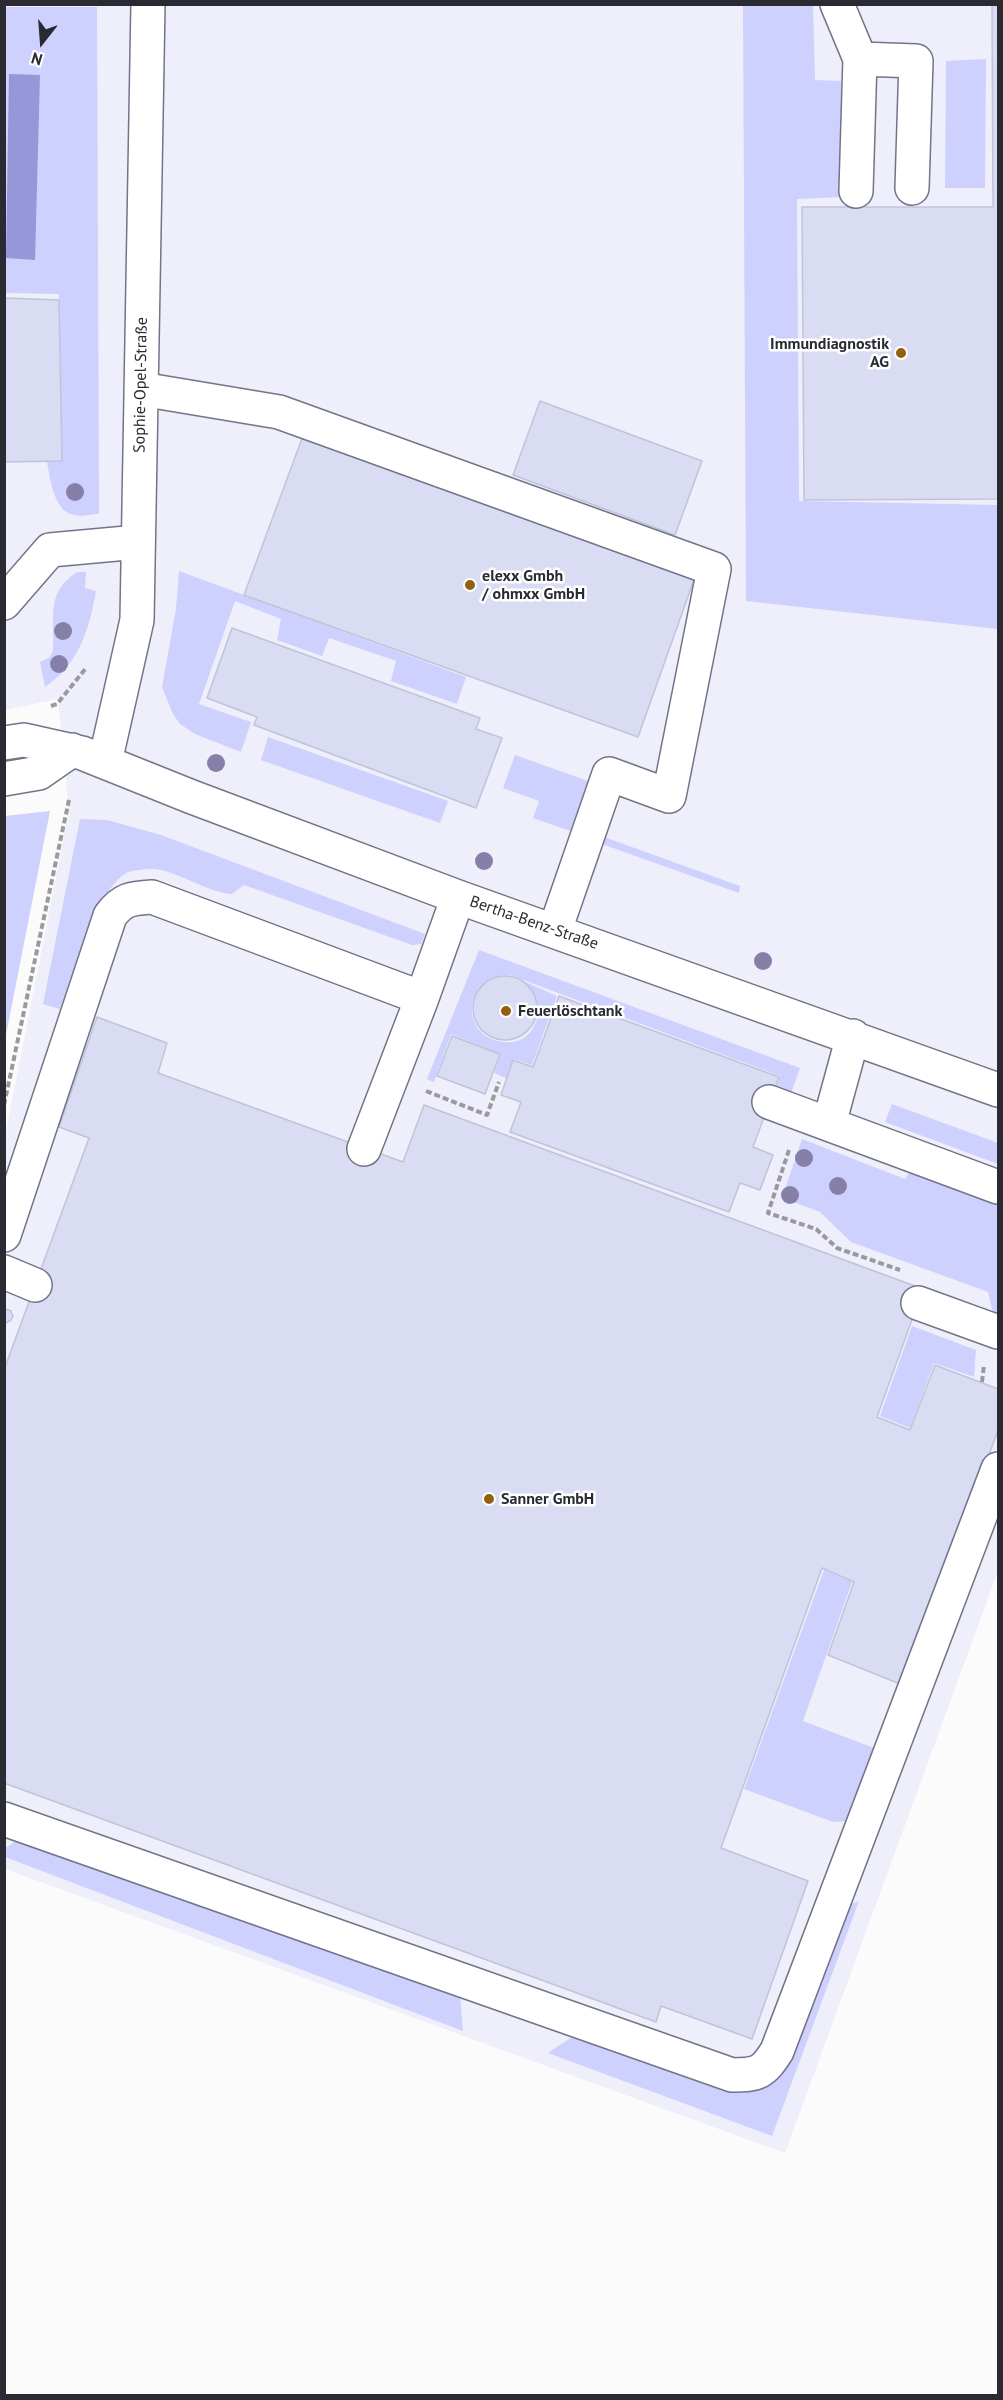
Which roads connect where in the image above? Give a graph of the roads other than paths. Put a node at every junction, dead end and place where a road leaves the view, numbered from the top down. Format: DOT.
graph roads {
  1 [pos="148,4"];
  2 [pos="837,4"];
  3 [pos="861,58"];
  4 [pos="912,188"];
  5 [pos="856,191"];
  6 [pos="141,388"];
  7 [pos="138,542"];
  8 [pos="7,590"];
  9 [pos="4,743"];
  10 [pos="87,755"];
  11 [pos="4,779"];
  12 [pos="458,897"];
  13 [pos="555,930"];
  14 [pos="422,998"];
  15 [pos="863,1040"];
  16 [pos="999,1090"];
  17 [pos="769,1102"];
  18 [pos="839,1127"];
  19 [pos="364,1149"];
  20 [pos="999,1187"];
  21 [pos="4,1235"];
  22 [pos="4,1272"];
  23 [pos="35,1285"];
  24 [pos="918,1303"];
  25 [pos="994,1330"];
  26 [pos="999,1469"];
  27 [pos="4,1819"];
  1 -- 6 [label="street, Sophie-Opel-Straße"];
  2 -- 3 [label="street"];
  3 -- 4 [label="street"];
  3 -- 5 [label="street"];
  6 -- 7 [label="street, Sophie-Opel-Straße"];
  6 -- 13 [label="street"];
  7 -- 8 [label="street"];
  7 -- 10 [label="street, Sophie-Opel-Straße"];
  9 -- 10 [label="street, Bertha-Benz-Straße"];
  10 -- 11 [label="street"];
  10 -- 12 [label="street, Bertha-Benz-Straße"];
  12 -- 13 [label="street, Bertha-Benz-Straße"];
  12 -- 14 [label="street"];
  13 -- 15 [label="street, Bertha-Benz-Straße"];
  14 -- 19 [label="street"];
  14 -- 21 [label="street"];
  15 -- 16 [label="street, Bertha-Benz-Straße"];
  15 -- 18 [label="street"];
  17 -- 18 [label="street"];
  18 -- 20 [label="street"];
  22 -- 23 [label="street"];
  24 -- 25 [label="street"];
  26 -- 27 [label="street"];
}
